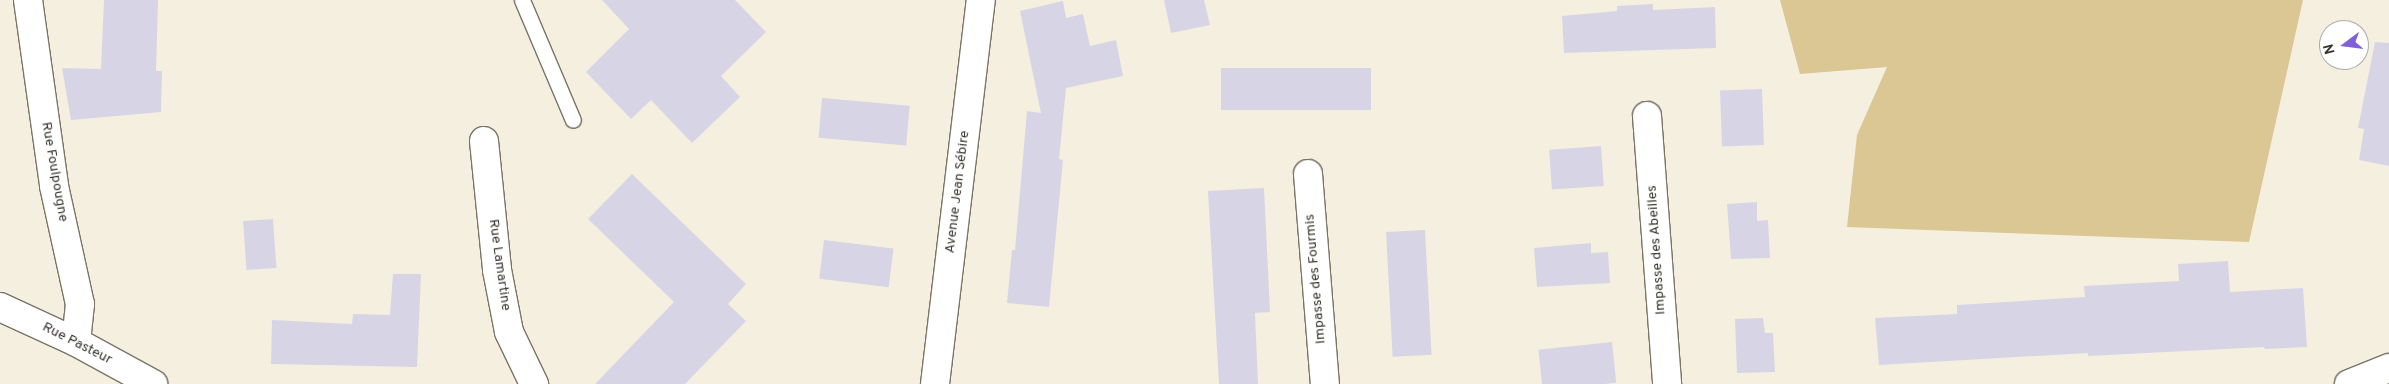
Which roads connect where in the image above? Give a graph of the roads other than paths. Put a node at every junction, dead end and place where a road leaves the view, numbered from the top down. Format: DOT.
graph roads {
  1 [pos="28,0"];
  2 [pos="522,0"];
  3 [pos="981,0"];
  4 [pos="1647,116"];
  5 [pos="573,120"];
  6 [pos="484,141"];
  7 [pos="1308,174"];
  8 [pos="0,307"];
  9 [pos="76,342"];
  10 [pos="2389,368"];
  11 [pos="153,384"];
  12 [pos="534,384"];
  13 [pos="935,384"];
  14 [pos="1325,384"];
  15 [pos="1667,384"];
  16 [pos="2349,384"];
  1 -- 9 [label="street, Rue Foulpougne"];
  2 -- 5 [label="lane"];
  3 -- 13 [label="street, Avenue Jean Sébire"];
  4 -- 15 [label="street, Impasse des Abeilles"];
  6 -- 12 [label="street, Rue Lamartine"];
  7 -- 14 [label="street, Impasse des Fourmis"];
  8 -- 9 [label="street, Rue Pasteur"];
  9 -- 11 [label="street, Rue Pasteur"];
  10 -- 16 [label="street"];
}
